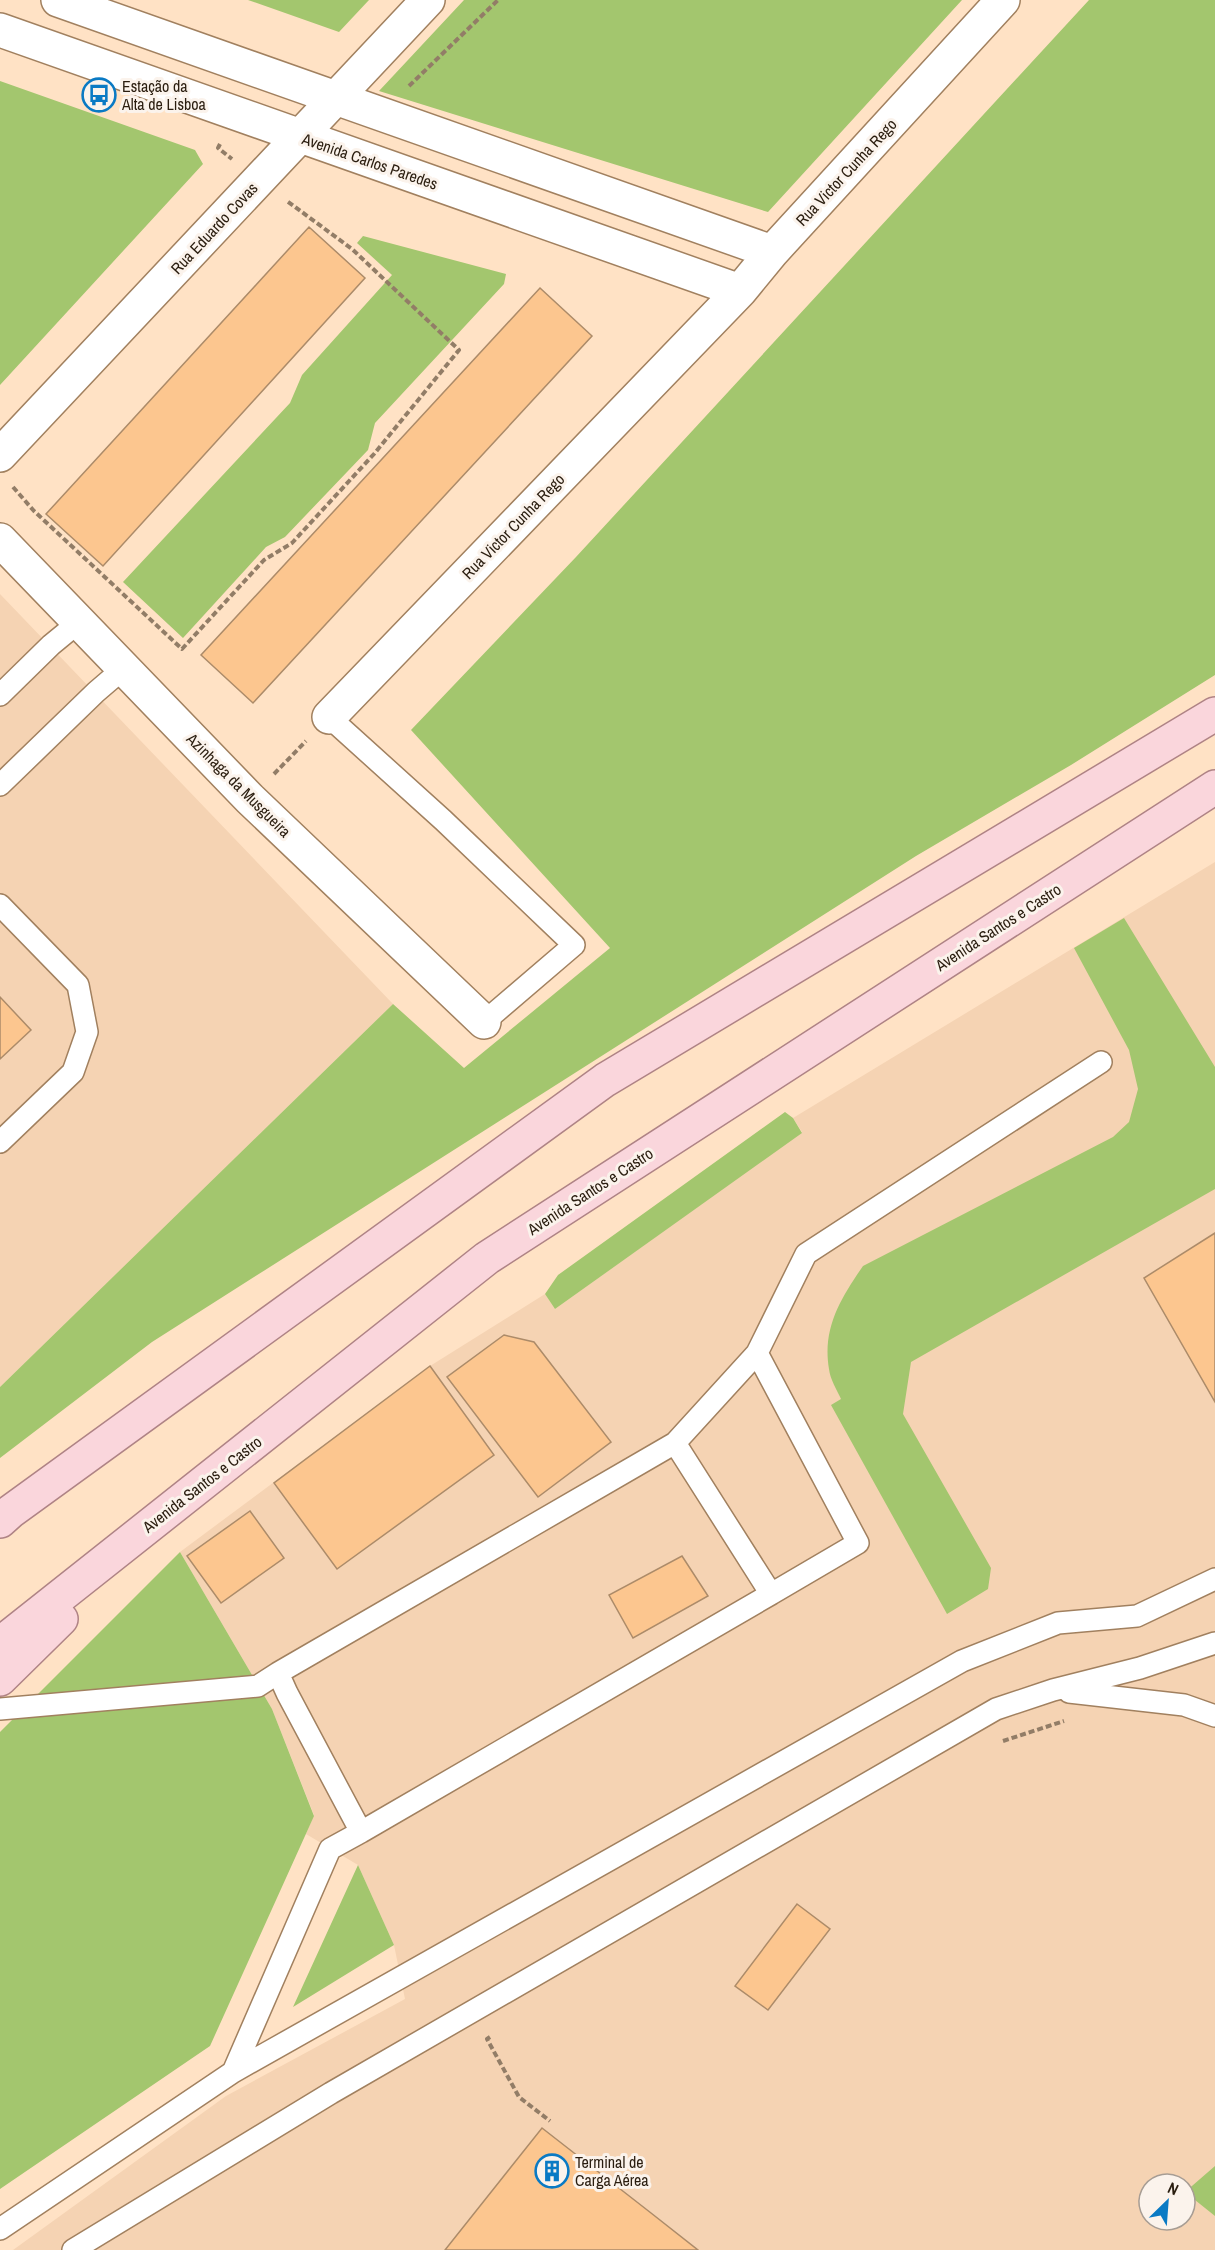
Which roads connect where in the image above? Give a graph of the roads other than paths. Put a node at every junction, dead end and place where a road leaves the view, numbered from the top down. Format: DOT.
graph roads {
  1 [pos="58,0"];
  2 [pos="428,0"];
  3 [pos="1003,0"];
  4 [pos="0,30"];
  5 [pos="337,99"];
  6 [pos="301,137"];
  7 [pos="772,252"];
  8 [pos="740,291"];
  9 [pos="3,467"];
  10 [pos="0,540"];
  11 [pos="79,622"];
  12 [pos="124,668"];
  13 [pos="0,695"];
  14 [pos="1215,714"];
  15 [pos="329,717"];
  16 [pos="0,785"];
  17 [pos="1215,787"];
  18 [pos="0,905"];
  19 [pos="484,1022"];
  20 [pos="1101,1062"];
  21 [pos="0,1142"];
  22 [pos="757,1353"];
  23 [pos="675,1443"];
  24 [pos="194,1490"];
  25 [pos="0,1521"];
  26 [pos="1215,1579"];
  27 [pos="771,1594"];
  28 [pos="1215,1643"];
  29 [pos="0,1644"];
  30 [pos="279,1673"];
  31 [pos="0,1679"];
  32 [pos="1053,1690"];
  33 [pos="0,1709"];
  34 [pos="1215,1716"];
  35 [pos="361,1832"];
  36 [pos="233,2072"];
  37 [pos="0,2229"];
  38 [pos="73,2250"];
  1 -- 5 [label="street"];
  2 -- 5 [label="street, Rua Eduardo Covas"];
  3 -- 7 [label="street, Rua Victor Cunha Rego"];
  4 -- 6 [label="street, Avenida Carlos Paredes"];
  5 -- 6 [label="street, Rua Eduardo Covas"];
  5 -- 7 [label="street"];
  6 -- 8 [label="street, Avenida Carlos Paredes"];
  6 -- 9 [label="street, Rua Eduardo Covas"];
  7 -- 8 [label="street, Rua Victor Cunha Rego"];
  8 -- 15 [label="street, Rua Victor Cunha Rego"];
  10 -- 11 [label="street, Azinhaga da Musgueira"];
  11 -- 12 [label="street, Azinhaga da Musgueira"];
  11 -- 13 [label="lane"];
  12 -- 16 [label="lane"];
  12 -- 19 [label="street, Azinhaga da Musgueira"];
  14 -- 25 [label="main road"];
  15 -- 19 [label="lane"];
  17 -- 24 [label="main road, Avenida Santos e Castro"];
  18 -- 21 [label="lane"];
  20 -- 22 [label="lane"];
  22 -- 23 [label="lane"];
  22 -- 27 [label="lane"];
  23 -- 27 [label="lane"];
  23 -- 30 [label="lane"];
  24 -- 29 [label="main road, Avenida Santos e Castro"];
  24 -- 31 [label="main road"];
  26 -- 36 [label="lane"];
  27 -- 35 [label="lane"];
  28 -- 32 [label="lane"];
  30 -- 33 [label="lane"];
  30 -- 35 [label="lane"];
  32 -- 34 [label="lane"];
  32 -- 38 [label="lane"];
  35 -- 36 [label="lane"];
  36 -- 37 [label="lane"];
}
